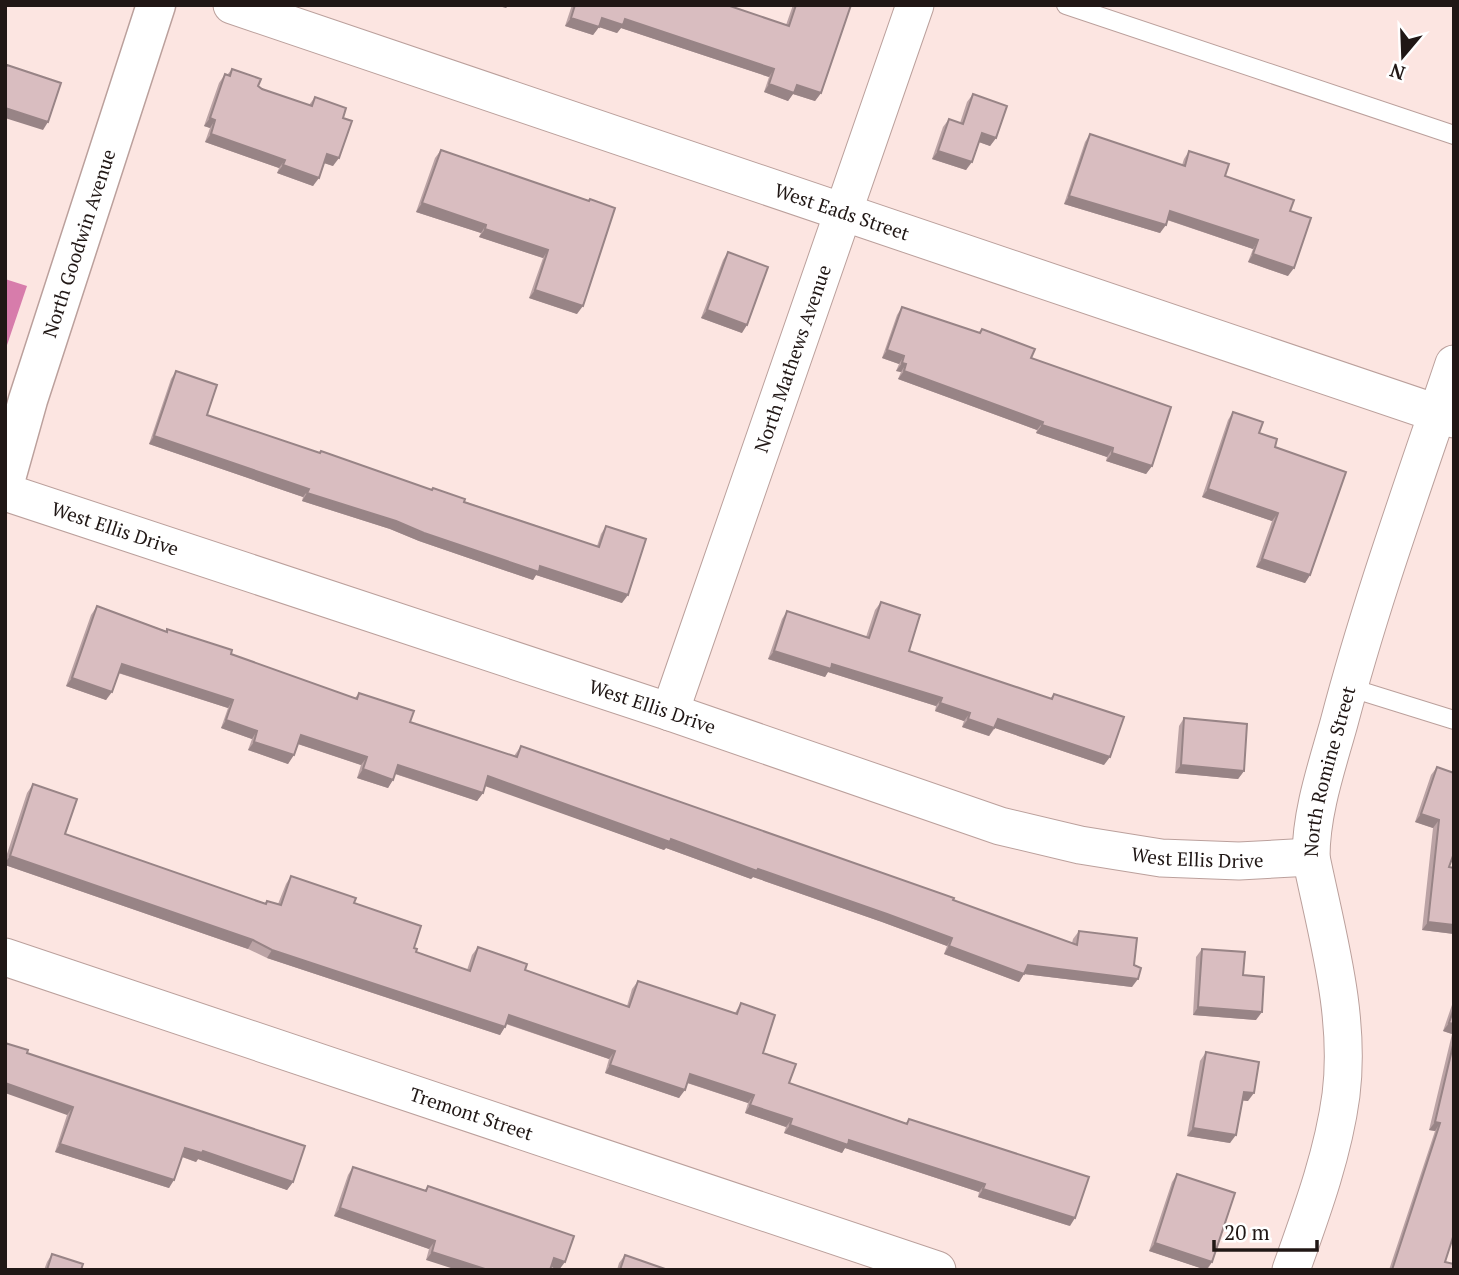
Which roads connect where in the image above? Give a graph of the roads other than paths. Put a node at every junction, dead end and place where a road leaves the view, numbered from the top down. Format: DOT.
graph roads {
  1 [pos="156,5"];
  2 [pos="232,5"];
  3 [pos="915,5"];
  4 [pos="1066,5"];
  5 [pos="1454,135"];
  6 [pos="844,212"];
  7 [pos="1454,364"];
  8 [pos="1445,417"];
  9 [pos="5,482"];
  10 [pos="5,492"];
  11 [pos="1348,687"];
  12 [pos="670,712"];
  13 [pos="1454,720"];
  14 [pos="1311,857"];
  15 [pos="5,957"];
  16 [pos="937,1270"];
  17 [pos="1290,1270"];
  1 -- 9 [label="street, North Goodwin Avenue"];
  2 -- 6 [label="street, West Eads Street"];
  3 -- 6 [label="street, North Mathews Avenue"];
  4 -- 5 [label="lane"];
  6 -- 8 [label="street, West Eads Street"];
  6 -- 12 [label="street, North Mathews Avenue"];
  7 -- 8 [label="street, North Romine Street"];
  8 -- 11 [label="street, North Romine Street"];
  10 -- 12 [label="street, West Ellis Drive"];
  11 -- 13 [label="lane"];
  11 -- 14 [label="street, North Romine Street"];
  12 -- 14 [label="street, West Ellis Drive"];
  14 -- 17 [label="street, North Romine Street"];
  15 -- 16 [label="street, Tremont Street"];
}
